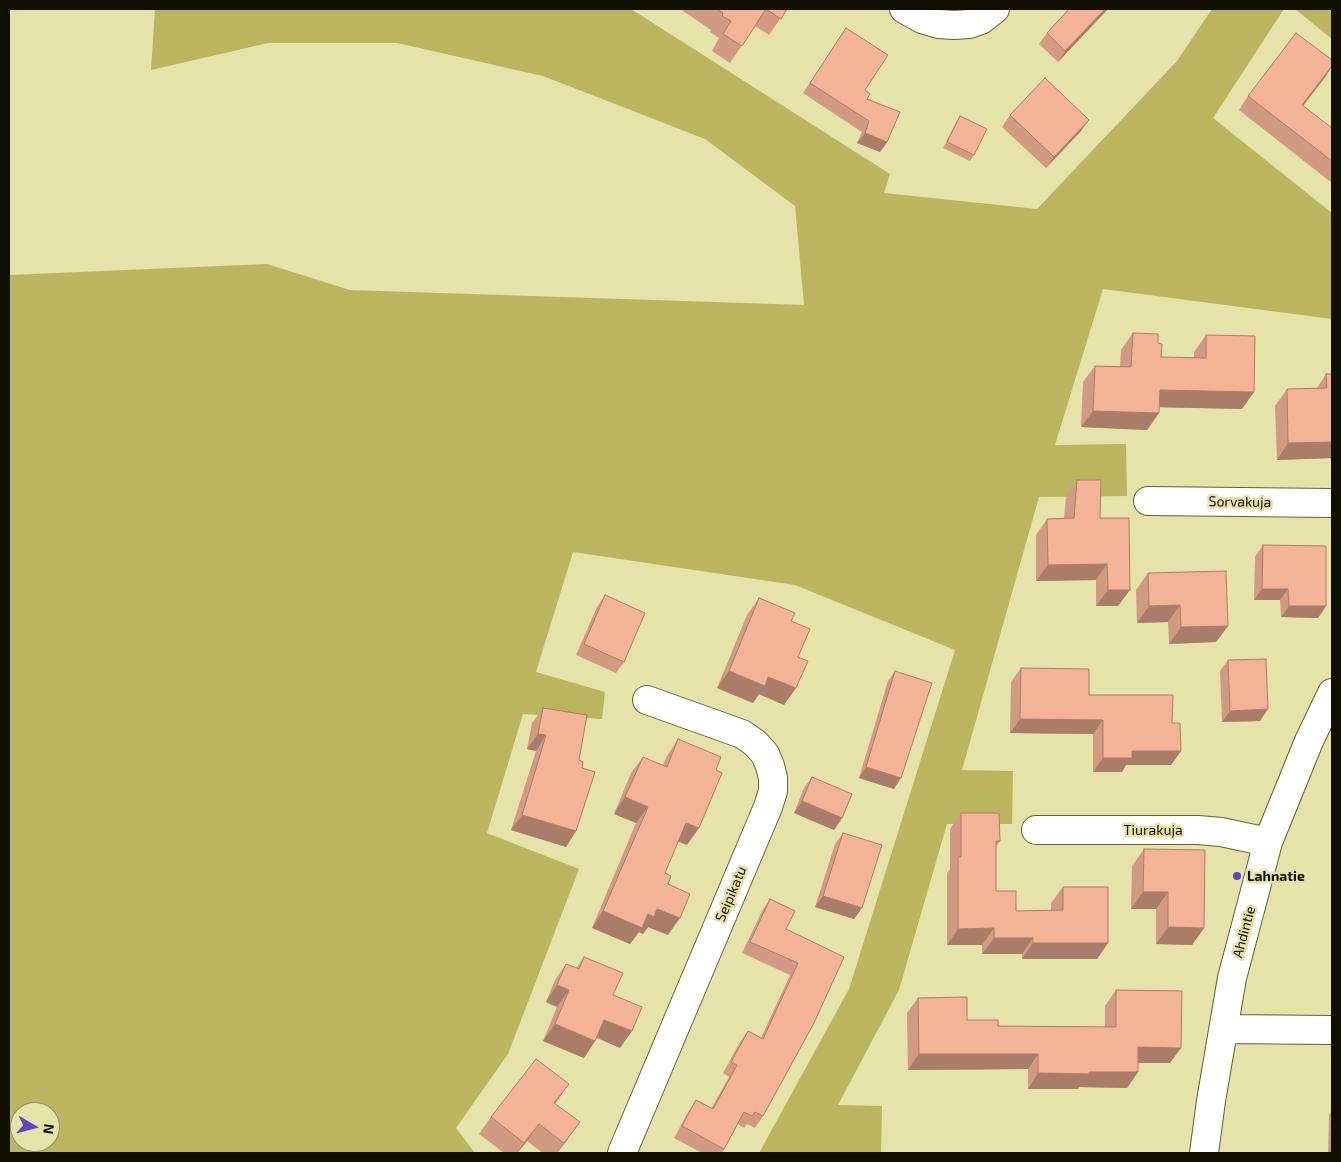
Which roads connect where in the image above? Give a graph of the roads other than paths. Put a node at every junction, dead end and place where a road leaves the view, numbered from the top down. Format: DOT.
graph roads {
  1 [pos="904,9"];
  2 [pos="995,9"];
  3 [pos="1148,501"];
  4 [pos="1332,503"];
  5 [pos="1332,693"];
  6 [pos="647,700"];
  7 [pos="1036,830"];
  8 [pos="1268,842"];
  9 [pos="1224,1029"];
  10 [pos="1332,1030"];
  11 [pos="622,1153"];
  12 [pos="1204,1153"];
  1 -- 2 [label="street"];
  3 -- 4 [label="street, Sorvakuja"];
  5 -- 8 [label="street, Ahdintie"];
  6 -- 11 [label="street, Seipikatu"];
  7 -- 8 [label="street, Tiurakuja"];
  8 -- 9 [label="street, Ahdintie"];
  9 -- 10 [label="street"];
  9 -- 12 [label="street, Ahdintie"];
}
